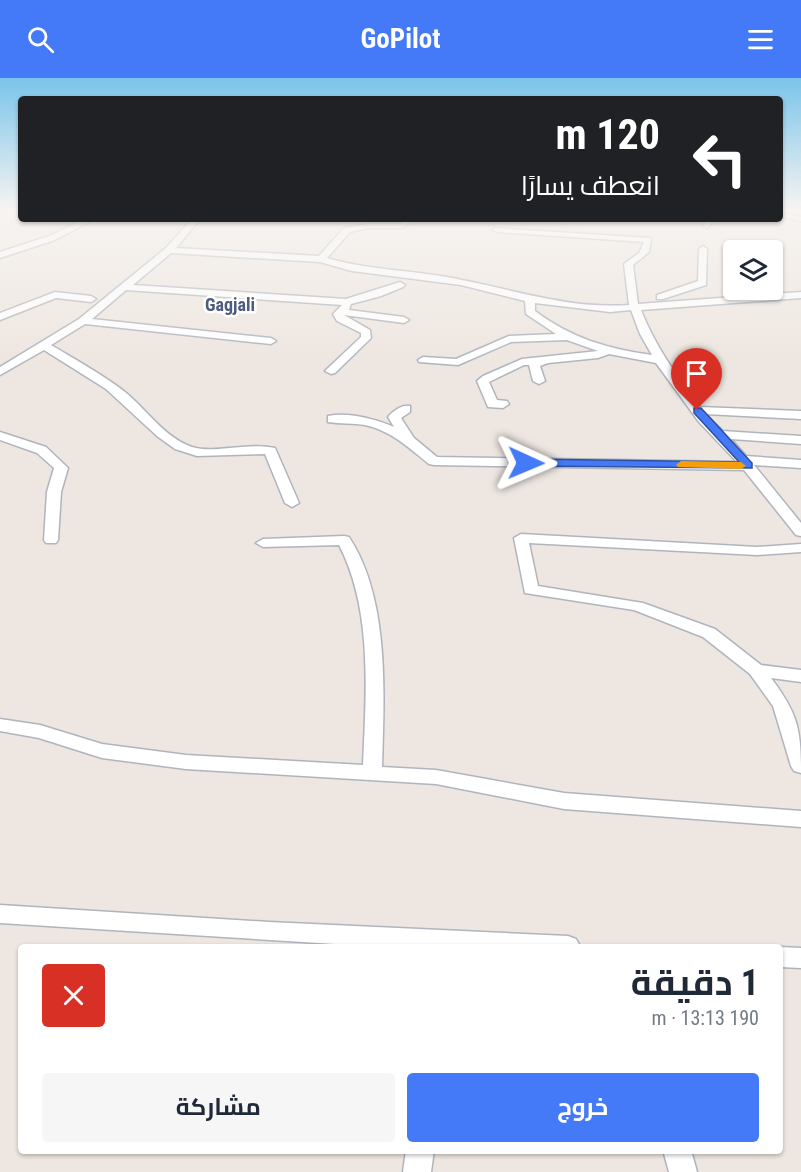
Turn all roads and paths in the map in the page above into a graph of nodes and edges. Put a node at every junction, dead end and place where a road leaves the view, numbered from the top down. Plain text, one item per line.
1 (156, 261) edge
2 (328, 261) edge
3 (633, 261) edge
4 (703, 261) edge
5 (400, 285) dead end
6 (126, 287) junction
7 (801, 295) edge
8 (91, 298) dead end
9 (530, 300) junction
10 (634, 306) junction
11 (343, 307) junction
12 (0, 317) edge
13 (404, 320) dead end
14 (83, 321) junction
15 (566, 337) junction
16 (271, 340) dead end
17 (45, 346) junction
18 (605, 352) junction
19 (423, 360) dead end
20 (660, 360) junction
21 (544, 361) junction
22 (331, 371) dead end
23 (0, 372) edge
24 (539, 381) dead end
25 (503, 405) dead end
26 (406, 409) dead end
27 (697, 410) junction
28 (801, 415) edge
29 (332, 420) dead end
30 (720, 435) junction
31 (0, 436) edge
32 (801, 440) edge
33 (412, 443) junction
34 (746, 463) junction
35 (801, 464) edge
36 (292, 503) dead end
37 (801, 532) edge
38 (51, 540) dead end
39 (263, 543) dead end
40 (801, 548) edge
41 (756, 670) junction
42 (801, 676) edge
43 (0, 725) edge
44 (801, 766) edge
45 (372, 773) junction
46 (801, 819) edge
47 (0, 914) edge
48 (525, 944) edge
49 (783, 957) edge
50 (801, 958) edge
51 (419, 1154) edge
52 (678, 1154) edge
53 (417, 1172) edge
54 (683, 1172) edge

1 - 6 street
2 - 9 street
3 - 10 street
4 - 10 street
5 - 11 street
6 - 11 street
6 - 14 street
7 - 10 street
8 - 12 street
9 - 10 street
9 - 15 street
10 - 20 street
11 - 13 street
11 - 22 street
14 - 16 street
14 - 17 street
15 - 18 street
15 - 19 street
17 - 23 street
17 - 36 street
18 - 20 street
18 - 21 street
20 - 27 street
21 - 24 street
21 - 25 street
26 - 33 street
27 - 28 street
27 - 30 street
29 - 33 street
30 - 32 street
30 - 34 street
31 - 38 street
33 - 34 street
34 - 35 street
34 - 37 street
39 - 45 street
40 - 41 street
41 - 42 street
41 - 44 street
43 - 45 street
45 - 46 street
47 - 48 street
49 - 50 street
51 - 53 street
52 - 54 street

